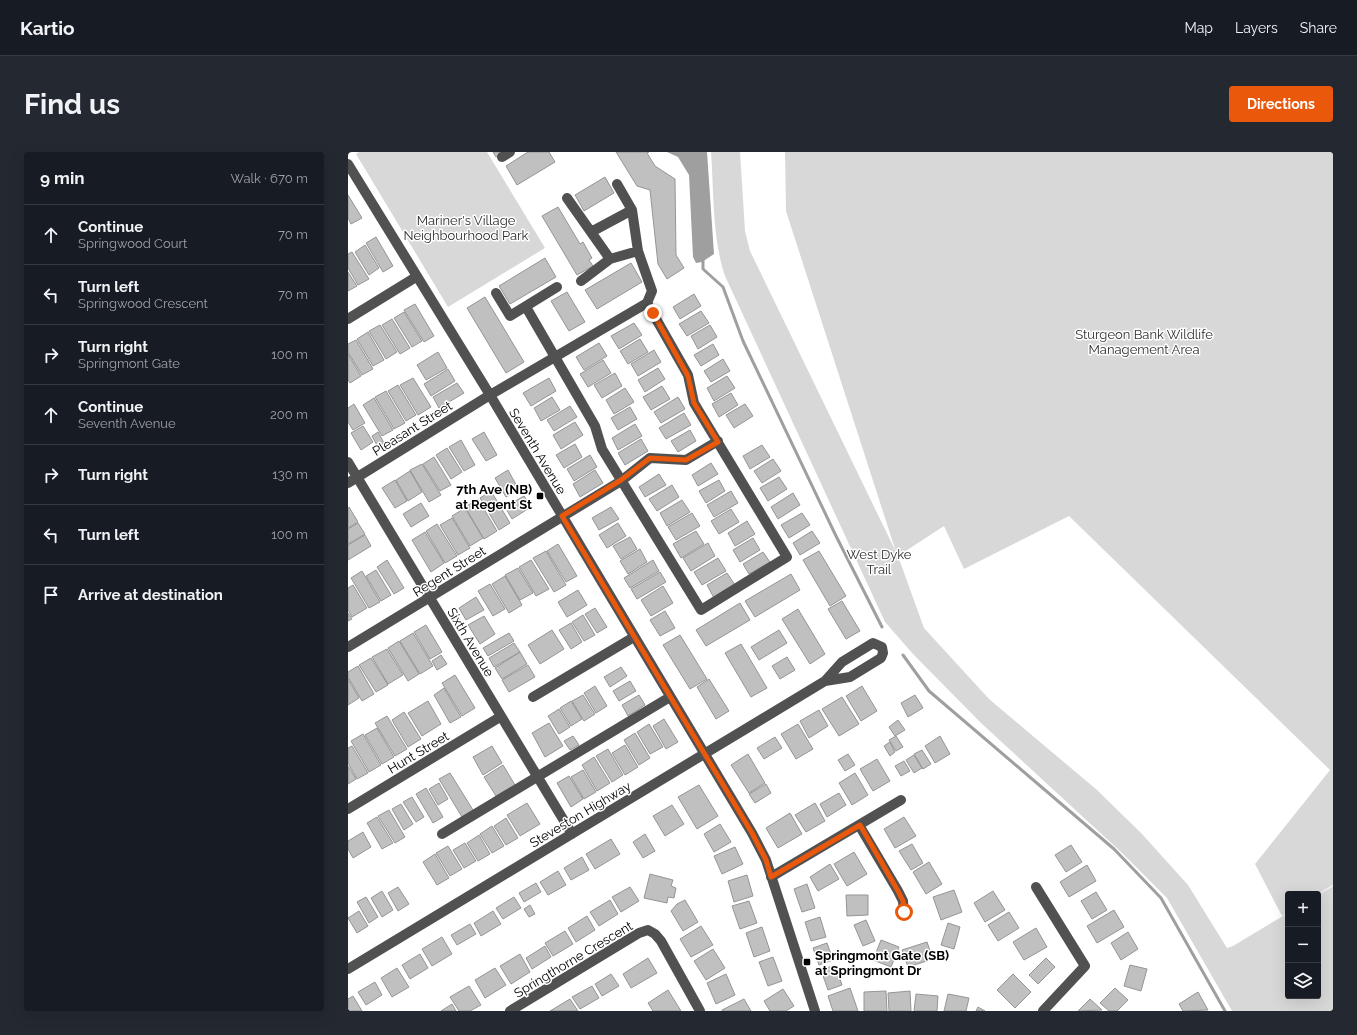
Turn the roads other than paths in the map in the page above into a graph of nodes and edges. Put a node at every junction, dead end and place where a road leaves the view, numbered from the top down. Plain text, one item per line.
1 (348, 164) edge
2 (617, 184) dead end
3 (567, 198) dead end
4 (632, 210) junction
5 (591, 232) junction
6 (638, 251) junction
7 (610, 259) junction
8 (416, 277) junction
9 (581, 281) dead end
10 (557, 287) dead end
11 (496, 293) dead end
12 (647, 303) junction
13 (526, 307) junction
14 (348, 319) edge
15 (555, 357) junction
16 (490, 396) junction
17 (718, 442) junction
18 (348, 462) edge
19 (357, 477) junction
20 (621, 480) junction
21 (348, 483) edge
22 (562, 516) junction
23 (430, 598) junction
24 (634, 637) junction
25 (348, 647) edge
26 (825, 681) junction
27 (670, 697) junction
28 (533, 698) dead end
29 (500, 717) junction
30 (704, 754) junction
31 (538, 778) junction
32 (901, 800) dead end
33 (348, 809) edge
34 (860, 825) junction
35 (442, 834) dead end
36 (572, 834) junction
37 (771, 877) junction
38 (1036, 888) dead end
39 (904, 912) dead end
40 (348, 968) edge
41 (510, 1011) edge
42 (700, 1011) edge
43 (815, 1011) edge
44 (1043, 1011) edge

1 - 8 street, Seventh Avenue
2 - 4 street
3 - 5 street
4 - 5 street
4 - 6 street
5 - 7 street
6 - 7 street
6 - 12 street
7 - 9 street
8 - 14 street
8 - 16 street, Seventh Avenue
10 - 13 street
11 - 13 street
12 - 15 street, Pleasant Street
12 - 17 street
13 - 15 street
15 - 16 street, Pleasant Street
15 - 20 street
16 - 19 street, Pleasant Street
16 - 22 street, Seventh Avenue
17 - 20 street, Regent Street
17 - 20 street
18 - 19 street, Sixth Avenue
19 - 21 street, Pleasant Street
19 - 23 street, Sixth Avenue
20 - 22 street, Regent Street
22 - 23 street, Regent Street
22 - 24 street, Seventh Avenue
23 - 25 street, Regent Street
23 - 29 street, Sixth Avenue
24 - 27 street, Seventh Avenue
24 - 28 street
26 - 26 street, Steveston Highway
26 - 30 street, Steveston Highway
27 - 30 street, Seventh Avenue
27 - 31 street
29 - 31 street, Sixth Avenue
29 - 33 street, Hunt Street
30 - 36 street, Steveston Highway
30 - 37 street, Seventh Avenue
31 - 35 street
31 - 36 street, Sixth Avenue
32 - 34 street
34 - 37 street
34 - 39 street
36 - 40 street, Steveston Highway
37 - 43 street, Seventh Avenue
38 - 44 street
41 - 42 street, Springthorne Crescent

